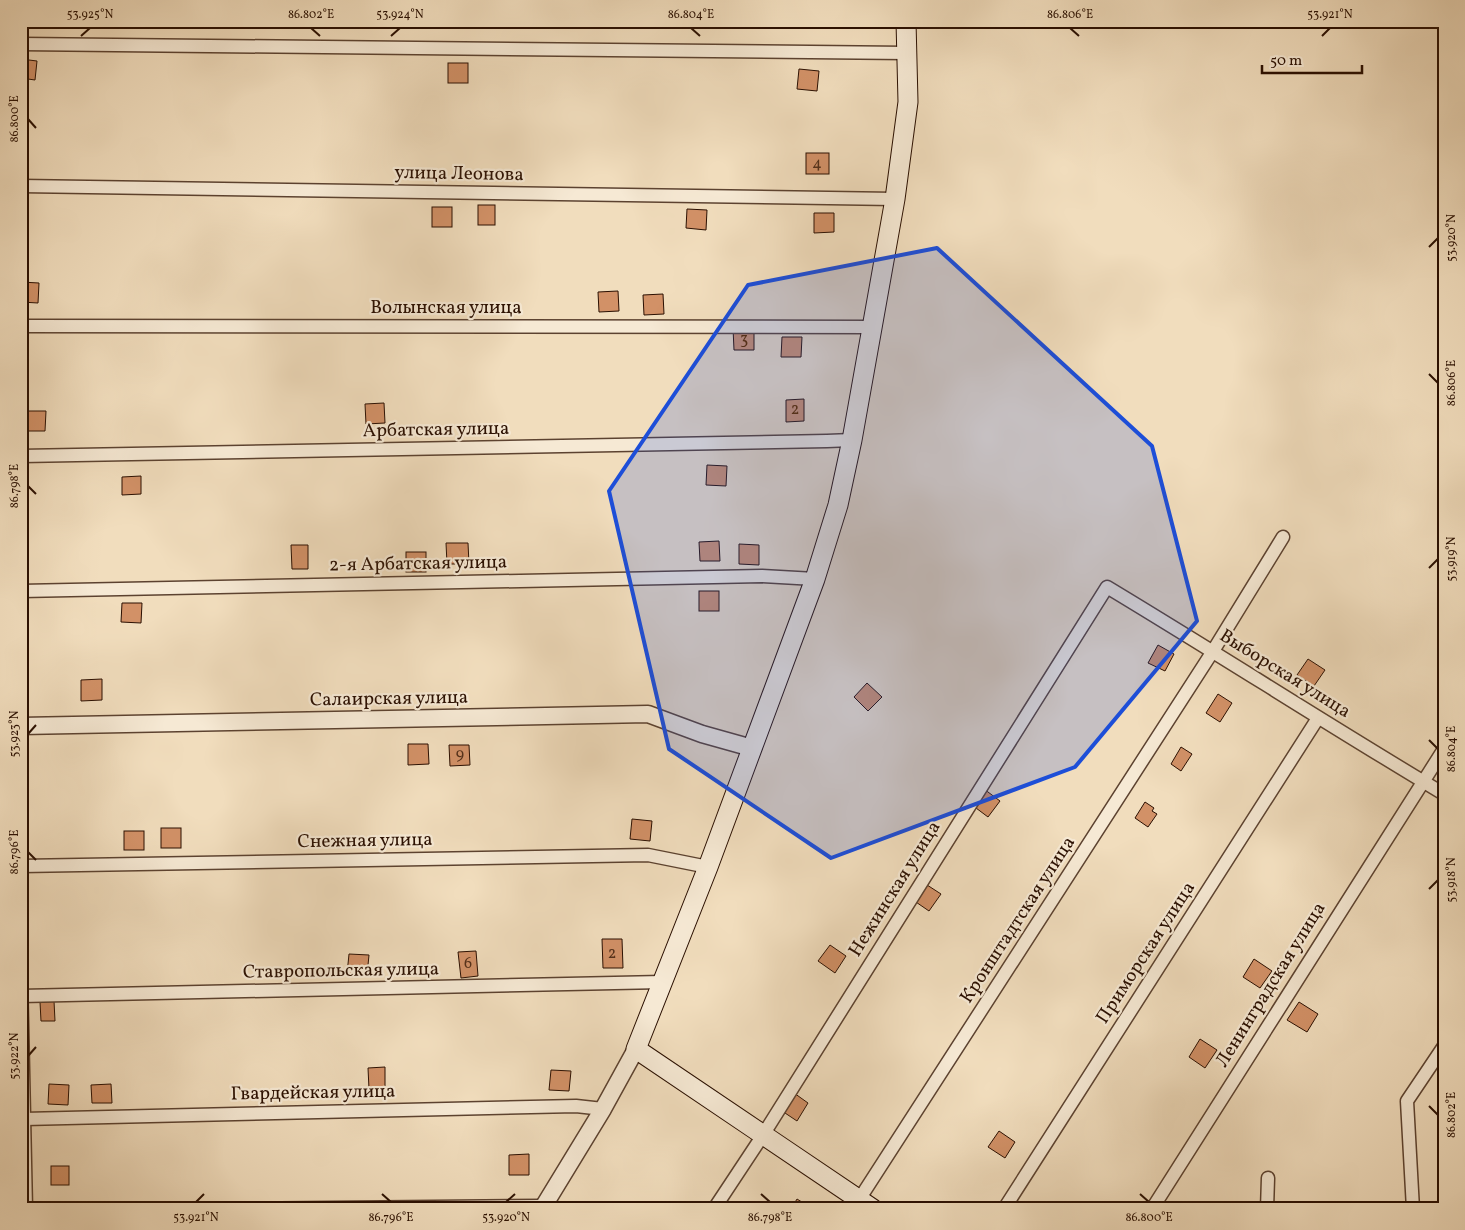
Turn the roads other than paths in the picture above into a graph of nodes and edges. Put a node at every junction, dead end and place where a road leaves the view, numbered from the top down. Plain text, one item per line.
1 (906, 21) edge
2 (21, 44) edge
3 (907, 53) junction
4 (21, 186) edge
5 (896, 199) junction
6 (21, 326) edge
7 (871, 327) junction
8 (852, 440) junction
9 (21, 456) edge
10 (1283, 537) dead end
11 (815, 579) junction
12 (1106, 587) joint
13 (21, 591) edge
14 (1214, 651) junction
15 (1318, 718) junction
16 (21, 726) edge
17 (752, 748) junction
18 (1444, 749) edge
19 (1423, 782) junction
20 (1444, 794) edge
21 (21, 866) edge
22 (708, 866) junction
23 (21, 978) edge
24 (662, 982) junction
25 (21, 996) edge
26 (1444, 1046) edge
27 (636, 1049) junction
28 (603, 1109) junction
29 (24, 1119) junction
30 (763, 1135) junction
31 (1268, 1178) dead end
32 (862, 1206) edge
33 (543, 1207) edge
34 (26, 1209) edge
35 (238, 1209) edge
36 (714, 1209) edge
37 (1004, 1209) edge
38 (1152, 1209) edge
39 (1267, 1209) edge
40 (1413, 1209) edge

1 - 3 main road
2 - 3 street
3 - 5 main road
4 - 5 street, улица Леонова
5 - 7 main road
6 - 7 street, Волынская улица
7 - 8 main road
8 - 9 street, Арбатская улица
8 - 11 main road
10 - 14 street, Кронштадтская улица
11 - 13 street, 2-я Арбатская улица
11 - 17 main road
12 - 14 street, Выборская улица
12 - 30 street, Нежинская улица
14 - 15 street, Выборская улица
14 - 32 street, Кронштадтская улица
15 - 19 street, Выборская улица
15 - 37 street, Приморская улица
16 - 17 street, Салаирская улица
17 - 22 main road
18 - 19 street, Ленинградская улица
19 - 20 street, Выборская улица
19 - 38 street, Ленинградская улица
21 - 22 street, Снежная улица
22 - 24 main road
23 - 25 street
24 - 25 street, Ставропольская улица
24 - 27 main road
25 - 29 street
26 - 40 street
27 - 28 street
27 - 30 main road
28 - 29 street, Гвардейская улица
28 - 33 street
29 - 34 street
30 - 32 main road
30 - 36 street, Нежинская улица
31 - 39 street
33 - 35 street

